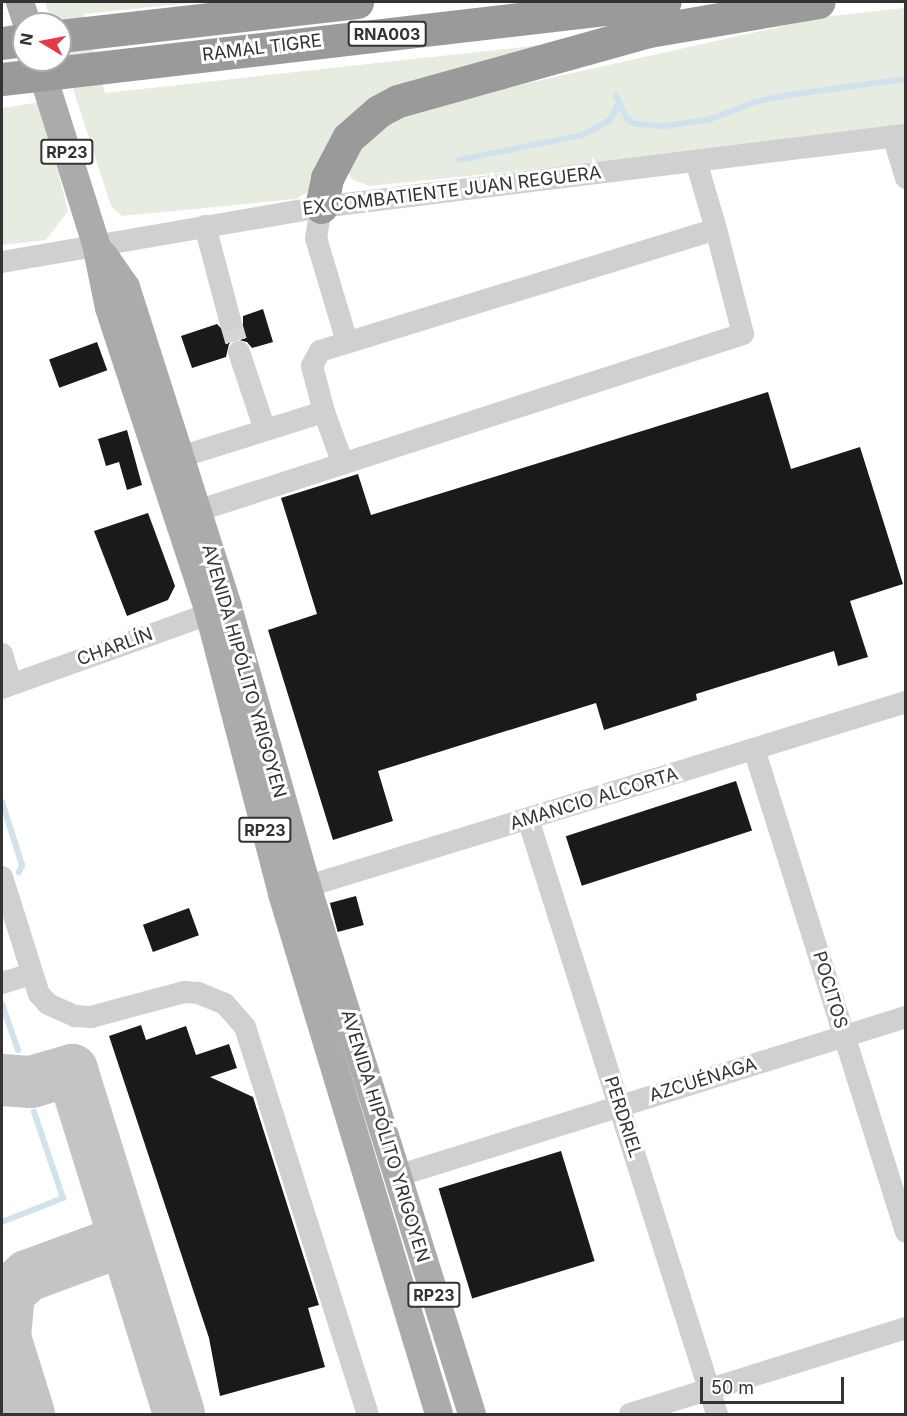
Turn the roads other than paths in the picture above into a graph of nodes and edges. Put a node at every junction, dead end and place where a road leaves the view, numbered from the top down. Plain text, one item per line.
1 (357, 2) edge
2 (665, 2) edge
3 (819, 2) edge
4 (72, 34) edge
5 (42, 72) edge
6 (2, 79) edge
7 (899, 136) edge
8 (696, 161) junction
9 (906, 178) edge
10 (321, 207) junction
11 (205, 226) junction
12 (716, 229) junction
13 (96, 244) junction
14 (2, 262) edge
15 (230, 320) tunnel mouth
16 (347, 342) junction
17 (239, 352) tunnel mouth
18 (324, 412) junction
19 (265, 430) junction
20 (180, 457) junction
21 (343, 464) junction
22 (197, 511) junction
23 (218, 610) junction
24 (2, 654) edge
25 (6, 686) edge
26 (906, 702) edge
27 (754, 749) junction
28 (528, 819) junction
29 (2, 877) edge
30 (294, 890) junction
31 (32, 974) junction
32 (2, 983) edge
33 (906, 1017) edge
34 (844, 1036) junction
35 (619, 1106) junction
36 (397, 1176) junction
37 (906, 1232) edge
38 (906, 1328) edge
39 (458, 1370) junction
40 (429, 1380) junction
41 (709, 1390) junction
42 (368, 1414) edge
43 (439, 1414) edge
44 (472, 1414) edge
45 (630, 1414) edge
46 (717, 1414) edge

1 - 4 highway, RAMAL TIGRE / RNA003
2 - 6 highway, RAMAL TIGRE / RNA003
3 - 10 highway
5 - 13 main road, AVENIDA HIPÓLITO YRIGOYEN / RP23
7 - 8 street, EX COMBATIENTE JUAN REGUERA
7 - 9 street
8 - 10 street, EX COMBATIENTE JUAN REGUERA
8 - 12 street
10 - 11 street, EX COMBATIENTE JUAN REGUERA
10 - 16 street
11 - 13 street, EX COMBATIENTE JUAN REGUERA
11 - 15 street
12 - 16 street
12 - 21 street
13 - 14 street, EX COMBATIENTE JUAN REGUERA
13 - 20 main road, AVENIDA HIPÓLITO YRIGOYEN / RP23
13 - 23 main road, AVENIDA HIPÓLITO YRIGOYEN / RP23
16 - 18 street
17 - 19 street
18 - 19 street
18 - 21 street
19 - 20 street
20 - 22 main road, AVENIDA HIPÓLITO YRIGOYEN / RP23
21 - 22 street
22 - 23 main road, AVENIDA HIPÓLITO YRIGOYEN / RP23
23 - 25 street, CHARLÍN
23 - 30 main road, AVENIDA HIPÓLITO YRIGOYEN / RP23
24 - 25 street
26 - 27 street, AMANCIO ALCORTA
27 - 28 street, AMANCIO ALCORTA
27 - 34 street, POCITOS
28 - 30 street, AMANCIO ALCORTA
28 - 35 street, PERDRIEL
29 - 31 street
30 - 36 main road, AVENIDA HIPÓLITO YRIGOYEN / RP23
30 - 40 main road, AVENIDA HIPÓLITO YRIGOYEN / RP23
31 - 32 street
31 - 42 street
33 - 34 street, AZCUÉNAGA
34 - 35 street, AZCUÉNAGA
34 - 37 street, POCITOS
35 - 36 street, AZCUÉNAGA
35 - 41 street, PERDRIEL
36 - 39 main road, AVENIDA HIPÓLITO YRIGOYEN / RP23
38 - 41 street
39 - 40 main road
39 - 44 main road, AVENIDA HIPÓLITO YRIGOYEN / RP23
40 - 43 main road, AVENIDA HIPÓLITO YRIGOYEN / RP23
41 - 45 street
41 - 46 street, PERDRIEL

